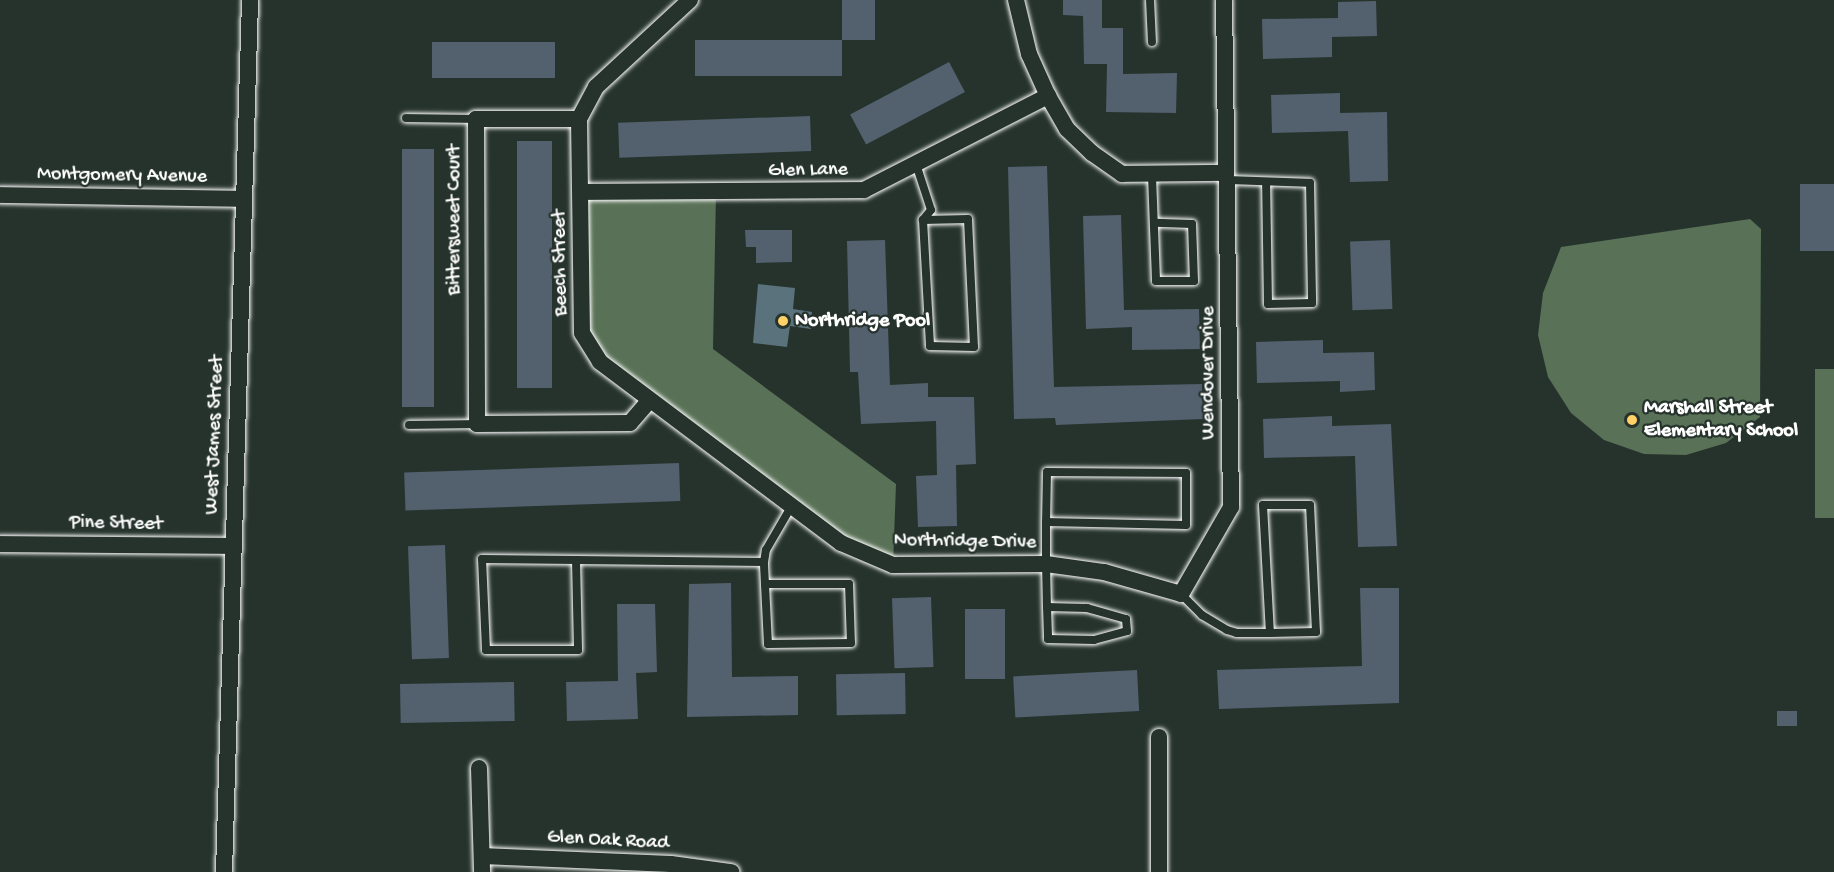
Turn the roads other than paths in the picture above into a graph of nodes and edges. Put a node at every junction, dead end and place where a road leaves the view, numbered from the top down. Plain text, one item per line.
1 (250, 0) edge
2 (690, 0) edge
3 (1016, 0) edge
4 (1150, 0) edge
5 (1224, 0) edge
6 (1152, 42) dead end
7 (1048, 96) junction
8 (406, 118) dead end
9 (579, 119) junction
10 (476, 120) junction
11 (916, 164) junction
12 (1152, 176) junction
13 (1225, 177) junction
14 (1266, 183) junction
15 (581, 192) junction
16 (0, 195) edge
17 (244, 199) junction
18 (923, 220) junction
19 (1155, 223) junction
20 (649, 401) junction
21 (477, 424) junction
22 (409, 425) dead end
23 (791, 507) junction
24 (1046, 522) junction
25 (0, 544) edge
26 (232, 546) junction
27 (576, 560) junction
28 (764, 562) junction
29 (1046, 564) junction
30 (765, 584) junction
31 (1180, 594) junction
32 (1047, 607) junction
33 (1270, 633) junction
34 (1159, 738) dead end
35 (479, 768) dead end
36 (482, 864) edge
37 (224, 872) edge
38 (731, 872) edge
39 (1160, 872) edge

1 - 17 street, West James Street
2 - 9 street, Beech Street
3 - 7 street
4 - 6 lane
5 - 13 street, Wendover Drive
7 - 11 street, Glen Lane
7 - 12 street
8 - 10 lane
9 - 10 street, Bittersweet Court
9 - 15 street, Beech Street
10 - 21 street, Bittersweet Court
11 - 15 street, Glen Lane
11 - 18 lane
12 - 13 street
12 - 19 lane
13 - 14 lane
13 - 31 street, Wendover Drive
14 - 14 lane
15 - 20 street, Beech Street
16 - 17 street, Montgomery Avenue
17 - 26 street, West James Street
18 - 18 lane
19 - 19 lane
20 - 21 street
20 - 23 street, Beech Street
21 - 22 lane
23 - 28 lane
23 - 29 street, Northridge Drive
24 - 24 lane
24 - 29 lane
25 - 26 street, Pine Street
26 - 37 street, West James Street
27 - 27 lane
27 - 28 lane
28 - 30 lane
29 - 31 street
29 - 32 lane
30 - 30 lane
31 - 33 lane
32 - 32 lane
33 - 33 lane
34 - 39 street
35 - 36 street
36 - 38 street, Glen Oak Road

